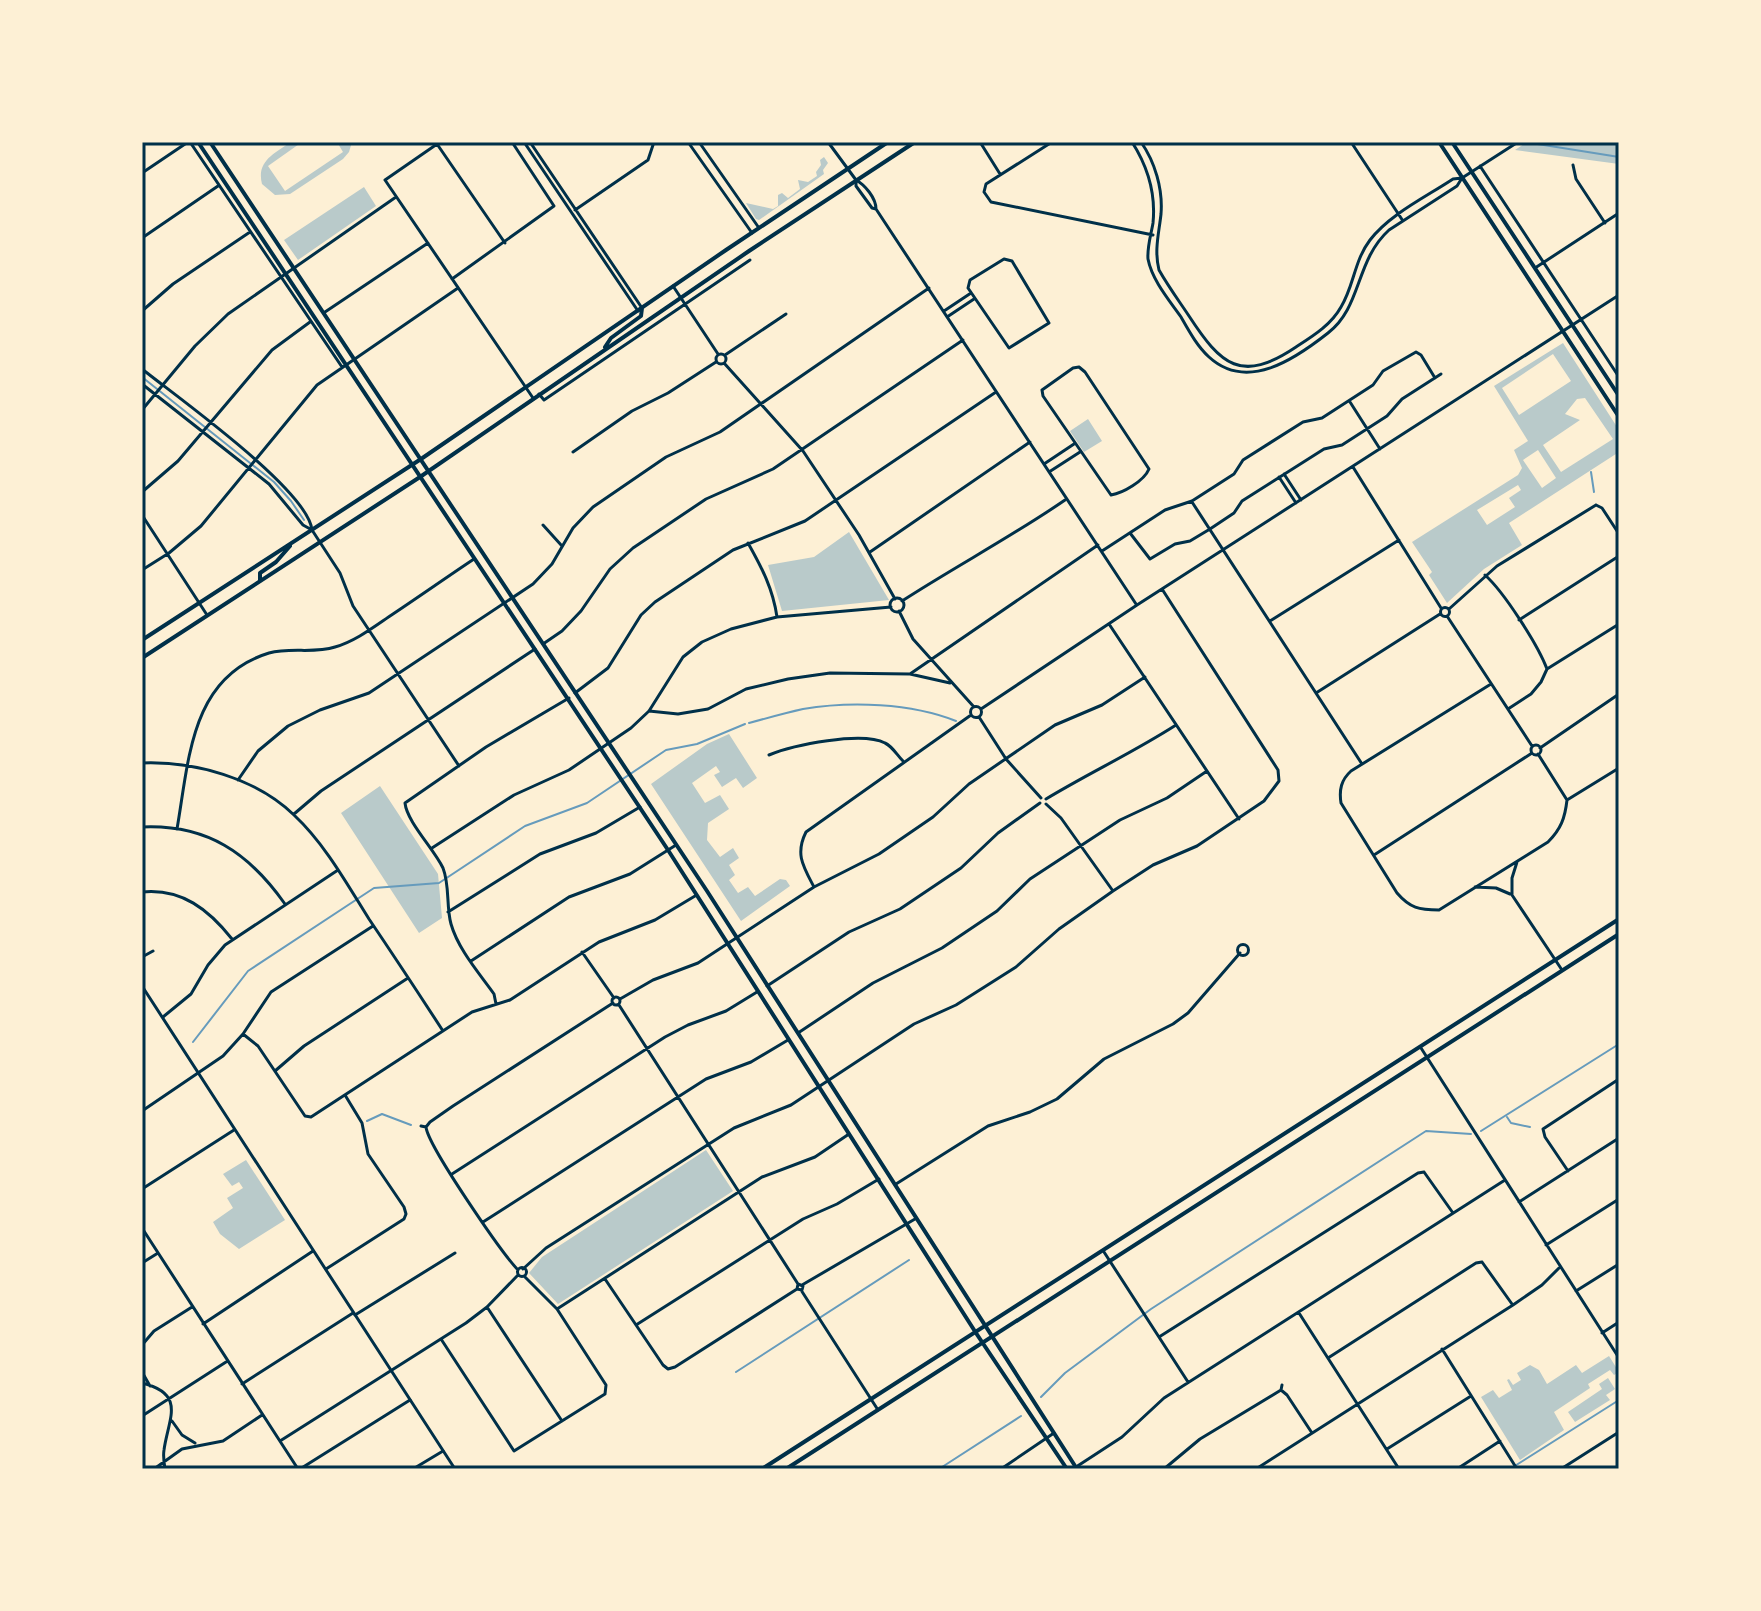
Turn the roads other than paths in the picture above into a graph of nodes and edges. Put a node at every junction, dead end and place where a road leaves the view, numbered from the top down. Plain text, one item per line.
1 (189, 142) edge
2 (198, 142) edge
3 (210, 142) edge
4 (512, 142) edge
5 (654, 142) edge
6 (688, 142) edge
7 (699, 142) edge
8 (828, 142) edge
9 (888, 142) edge
10 (915, 142) edge
11 (980, 142) edge
12 (1052, 142) edge
13 (1132, 142) edge
14 (1141, 142) edge
15 (1351, 142) edge
16 (1439, 142) edge
17 (1452, 142) edge
18 (1518, 142) edge
19 (439, 143) edge
20 (531, 143) edge
21 (525, 144) edge
22 (1573, 165) dead end
23 (1480, 166) junction
24 (846, 169) junction
25 (548, 172) junction
26 (1472, 172) junction
27 (142, 173) edge
28 (1000, 174) junction
29 (1462, 178) junction
30 (856, 180) junction
31 (219, 186) junction
32 (396, 197) junction
33 (574, 211) junction
34 (1619, 213) edge
35 (1399, 215) junction
36 (1403, 221) junction
37 (1605, 223) junction
38 (759, 228) junction
39 (250, 232) junction
40 (752, 233) junction
41 (1151, 235) junction
42 (1158, 236) junction
43 (142, 238) edge
44 (428, 243) junction
45 (505, 243) junction
46 (750, 260) dead end
47 (1544, 262) junction
48 (295, 267) junction
49 (1535, 268) junction
50 (283, 275) junction
51 (452, 279) junction
52 (673, 286) junction
53 (458, 288) junction
54 (929, 288) junction
55 (971, 293) junction
56 (1619, 295) edge
57 (681, 297) junction
58 (974, 298) junction
59 (685, 303) junction
60 (640, 309) junction
61 (142, 311) edge
62 (944, 311) junction
63 (325, 312) junction
64 (786, 314) dead end
65 (947, 317) junction
66 (1581, 319) junction
67 (312, 321) junction
68 (1573, 325) junction
69 (1563, 331) junction
70 (963, 340) junction
71 (601, 352) junction
72 (718, 354) junction
73 (725, 355) junction
74 (355, 358) junction
75 (716, 362) junction
76 (724, 363) junction
77 (344, 365) junction
78 (142, 369) edge
79 (1441, 374) dead end
80 (1619, 377) edge
81 (1435, 378) junction
82 (142, 384) edge
83 (163, 386) junction
84 (526, 387) junction
85 (997, 392) junction
86 (539, 394) junction
87 (155, 395) junction
88 (1619, 396) edge
89 (533, 398) junction
90 (1349, 401) junction
91 (761, 403) junction
92 (142, 410) edge
93 (1619, 417) edge
94 (209, 424) junction
95 (1367, 429) junction
96 (202, 432) junction
97 (1030, 442) junction
98 (1074, 444) junction
99 (1380, 449) junction
100 (802, 450) junction
101 (573, 452) dead end
102 (1080, 452) junction
103 (421, 459) junction
104 (256, 460) junction
105 (1044, 464) junction
106 (413, 465) junction
107 (1353, 467) junction
108 (249, 469) junction
109 (428, 471) junction
110 (1049, 472) junction
111 (1282, 476) junction
112 (420, 477) junction
113 (142, 492) edge
114 (1067, 499) junction
115 (1597, 499) dead end
116 (1301, 500) junction
117 (836, 501) junction
118 (1192, 501) junction
119 (1296, 503) junction
120 (1596, 505) junction
121 (142, 515) edge
122 (543, 525) dead end
123 (1210, 529) junction
124 (312, 530) junction
125 (1130, 533) junction
126 (1619, 534) edge
127 (1399, 540) junction
128 (294, 541) junction
129 (320, 542) junction
130 (748, 543) junction
131 (1098, 545) junction
132 (562, 546) junction
133 (1223, 549) junction
134 (1102, 551) junction
135 (870, 552) junction
136 (169, 553) junction
137 (1619, 556) edge
138 (474, 559) junction
139 (142, 570) edge
140 (1485, 575) junction
141 (260, 581) junction
142 (1162, 589) junction
143 (512, 599) junction
144 (895, 599) junction
145 (902, 601) junction
146 (201, 602) junction
147 (504, 603) junction
148 (1137, 605) junction
149 (891, 607) junction
150 (1449, 609) junction
151 (899, 611) junction
152 (1441, 611) junction
153 (207, 615) junction
154 (1447, 616) junction
155 (777, 617) junction
156 (1519, 620) junction
157 (1270, 621) junction
158 (1109, 624) junction
159 (1619, 624) edge
160 (369, 630) junction
161 (142, 640) edge
162 (543, 644) junction
163 (536, 649) junction
164 (142, 658) edge
165 (932, 659) junction
166 (1547, 669) junction
167 (910, 674) junction
168 (398, 676) junction
169 (1145, 677) junction
170 (950, 683) junction
171 (1491, 684) junction
172 (575, 693) junction
173 (1316, 693) junction
174 (1619, 694) edge
175 (569, 698) junction
176 (974, 707) junction
177 (981, 709) junction
178 (1508, 709) junction
179 (649, 711) junction
180 (971, 715) junction
181 (979, 717) junction
182 (428, 720) junction
183 (1176, 725) junction
184 (610, 744) junction
185 (1532, 746) junction
186 (1540, 748) junction
187 (602, 749) junction
188 (1535, 754) junction
189 (769, 755) dead end
190 (1006, 759) junction
191 (904, 762) junction
192 (142, 763) edge
193 (1362, 764) junction
194 (188, 765) junction
195 (459, 766) junction
196 (1619, 768) edge
197 (1207, 771) junction
198 (238, 780) junction
199 (1567, 800) junction
200 (1043, 801) junction
201 (640, 807) junction
202 (294, 814) junction
203 (1239, 819) junction
204 (142, 827) edge
205 (177, 829) junction
206 (676, 845) junction
207 (1081, 846) junction
208 (432, 848) junction
209 (668, 850) junction
210 (1374, 855) junction
211 (1517, 862) junction
212 (338, 870) junction
213 (814, 887) junction
214 (1475, 887) junction
215 (1113, 891) junction
216 (142, 892) edge
217 (697, 894) junction
218 (1512, 895) junction
219 (285, 904) junction
220 (448, 912) junction
221 (1619, 919) edge
222 (374, 925) junction
223 (1619, 934) edge
224 (736, 938) junction
225 (232, 939) junction
226 (729, 943) junction
227 (153, 951) dead end
228 (582, 952) junction
229 (1240, 953) dead end
230 (142, 957) edge
231 (471, 961) junction
232 (1556, 961) junction
233 (1562, 971) junction
234 (408, 978) junction
235 (142, 986) edge
236 (767, 986) junction
237 (759, 991) junction
238 (614, 998) junction
239 (620, 1002) junction
240 (613, 1003) junction
241 (496, 1005) junction
242 (162, 1018) junction
243 (443, 1031) junction
244 (798, 1033) junction
245 (243, 1034) junction
246 (790, 1039) junction
247 (1421, 1048) junction
248 (648, 1049) junction
249 (1427, 1058) junction
250 (275, 1071) junction
251 (199, 1074) junction
252 (1619, 1079) edge
253 (828, 1082) junction
254 (820, 1087) junction
255 (345, 1095) junction
256 (678, 1097) junction
257 (142, 1111) edge
258 (1304, 1123) junction
259 (1538, 1128) dead end
260 (1544, 1129) junction
261 (234, 1130) junction
262 (1310, 1133) junction
263 (849, 1134) junction
264 (1619, 1138) edge
265 (708, 1145) junction
266 (1426, 1165) dead end
267 (1568, 1171) junction
268 (1424, 1172) junction
269 (452, 1174) junction
270 (879, 1179) junction
271 (1505, 1180) junction
272 (894, 1186) junction
273 (142, 1189) edge
274 (739, 1192) junction
275 (1186, 1199) junction
276 (1619, 1199) edge
277 (1519, 1202) junction
278 (1193, 1209) junction
279 (1453, 1213) junction
280 (915, 1219) junction
281 (483, 1222) junction
282 (907, 1224) junction
283 (142, 1228) edge
284 (770, 1240) junction
285 (1546, 1245) junction
286 (313, 1251) junction
287 (1104, 1252) junction
288 (158, 1253) junction
289 (455, 1253) dead end
290 (1483, 1255) dead end
291 (1111, 1261) junction
292 (1482, 1262) junction
293 (142, 1263) edge
294 (1619, 1264) edge
295 (1560, 1267) junction
296 (326, 1269) junction
297 (520, 1271) junction
298 (605, 1279) junction
299 (799, 1287) junction
300 (1576, 1291) junction
301 (1513, 1305) junction
302 (193, 1307) junction
303 (487, 1307) junction
304 (557, 1309) junction
305 (1299, 1313) junction
306 (354, 1314) junction
307 (1619, 1322) edge
308 (203, 1324) junction
309 (636, 1325) junction
310 (985, 1328) junction
311 (976, 1333) junction
312 (1602, 1333) junction
313 (991, 1337) junction
314 (1159, 1337) junction
315 (441, 1339) junction
316 (983, 1343) junction
317 (142, 1345) edge
318 (1442, 1349) junction
319 (1328, 1358) junction
320 (1619, 1358) edge
321 (227, 1362) junction
322 (391, 1371) junction
323 (142, 1372) edge
324 (1188, 1382) junction
325 (142, 1383) edge
326 (242, 1384) junction
327 (150, 1386) junction
328 (1471, 1396) junction
329 (168, 1399) junction
330 (410, 1400) junction
331 (871, 1400) junction
332 (1357, 1403) junction
333 (878, 1410) junction
334 (262, 1415) junction
335 (142, 1416) edge
336 (172, 1421) junction
337 (562, 1421) junction
338 (1619, 1432) edge
339 (1054, 1433) junction
340 (1312, 1433) junction
341 (1047, 1439) junction
342 (280, 1441) junction
343 (1500, 1441) junction
344 (197, 1445) junction
345 (1387, 1449) junction
346 (443, 1451) junction
347 (164, 1461) junction
348 (1076, 1468) edge
349 (154, 1469) edge
350 (165, 1469) edge
351 (299, 1469) edge
352 (413, 1469) edge
353 (455, 1469) edge
354 (763, 1469) edge
355 (786, 1469) edge
356 (1001, 1469) edge
357 (1067, 1469) edge
358 (1164, 1469) edge
359 (1256, 1469) edge
360 (1399, 1469) edge
361 (1457, 1469) edge
362 (1517, 1469) edge
363 (1561, 1469) edge

1 - 27 street
1 - 31 street
2 - 50 main road
3 - 48 main road
4 - 45 street
5 - 33 street
6 - 40 street
7 - 38 street
8 - 24 street
9 - 24 main road
10 - 30 main road
11 - 28 street
12 - 28 street
13 - 41 street
14 - 42 street
15 - 35 street
16 - 29 main road
17 - 26 main road
18 - 23 street
19 - 32 street
19 - 45 street
20 - 21 street
20 - 25 street
21 - 25 street
22 - 37 street
23 - 26 street
23 - 47 street
24 - 30 street
24 - 38 main road
25 - 33 street
26 - 29 street
26 - 49 main road
28 - 41 street
29 - 35 street
29 - 36 street
29 - 69 main road
30 - 54 street
30 - 57 main road
31 - 39 street
31 - 43 street
32 - 44 street
32 - 48 street
33 - 60 street
34 - 37 street
35 - 36 street
35 - 42 street
36 - 41 street
37 - 47 street
38 - 40 main road
39 - 50 street
39 - 61 street
40 - 52 main road
41 - 42 street
44 - 51 street
44 - 63 street
45 - 51 street
46 - 59 street
47 - 49 street
47 - 66 street
48 - 50 street
48 - 63 main road
49 - 68 main road
50 - 67 street
50 - 77 main road
50 - 83 street
51 - 53 street
52 - 57 street
52 - 60 main road
53 - 74 street
53 - 84 street
54 - 62 street
54 - 91 street
55 - 58 street
55 - 58 street
55 - 62 street
56 - 66 street
57 - 59 street
57 - 71 main road
58 - 65 street
59 - 72 street
59 - 86 street
60 - 71 main road
60 - 84 main road
62 - 65 street
63 - 74 main road
64 - 73 street
65 - 70 street
66 - 68 street
66 - 80 street
67 - 77 street
67 - 94 street
68 - 69 street
68 - 88 main road
69 - 93 main road
69 - 99 street
70 - 85 street
70 - 100 street
71 - 86 main road
72 - 73 street
72 - 75 street
73 - 76 street
74 - 77 street
74 - 103 main road
75 - 76 street
75 - 101 street
76 - 91 street
77 - 104 street
77 - 106 main road
78 - 83 street
79 - 81 street
81 - 90 street
81 - 95 street
82 - 87 street
83 - 87 street
83 - 94 street
84 - 89 street
84 - 103 main road
85 - 97 street
85 - 117 street
86 - 89 main road
87 - 92 street
87 - 96 street
89 - 109 main road
90 - 95 street
90 - 118 street
91 - 100 street
91 - 132 street
94 - 96 street
94 - 104 street
95 - 99 street
95 - 111 street
96 - 108 street
96 - 113 street
97 - 105 street
97 - 135 street
98 - 102 street
98 - 102 street
98 - 105 street
99 - 107 street
100 - 117 street
100 - 162 street
102 - 110 street
103 - 106 main road
103 - 109 main road
104 - 108 street
104 - 124 street
105 - 110 street
106 - 112 main road
106 - 124 main road
107 - 116 street
107 - 127 street
108 - 124 street
108 - 136 street
109 - 112 main road
109 - 143 main road
110 - 114 street
111 - 116 street
111 - 119 street
111 - 123 street
112 - 129 main road
112 - 138 main road
114 - 131 street
114 - 145 street
115 - 120 street
116 - 119 street
117 - 130 street
117 - 135 street
118 - 123 street
118 - 125 street
119 - 133 street
120 - 126 street
120 - 140 street
121 - 136 street
122 - 132 street
123 - 125 street
123 - 133 street
124 - 128 main road
124 - 129 street
125 - 134 street
127 - 152 street
127 - 157 street
128 - 141 main road
128 - 146 main road
129 - 141 main road
129 - 160 street
130 - 155 street
130 - 172 street
131 - 134 street
131 - 165 street
132 - 143 street
133 - 142 street
133 - 157 street
134 - 148 street
135 - 144 street
136 - 139 street
136 - 146 street
137 - 156 street
138 - 147 main road
138 - 160 street
140 - 150 street
140 - 156 street
141 - 153 main road
142 - 148 street
142 - 203 street
143 - 147 street
143 - 162 main road
144 - 145 street
144 - 149 street
145 - 151 street
146 - 153 street
146 - 161 main road
147 - 163 main road
147 - 168 street
148 - 158 street
149 - 151 street
149 - 155 street
150 - 152 street
150 - 154 street
151 - 165 street
152 - 154 street
152 - 173 street
153 - 164 main road
154 - 171 street
155 - 179 street
156 - 166 street
157 - 173 street
158 - 169 street
158 - 177 street
159 - 166 street
160 - 168 street
160 - 194 street
162 - 172 main road
163 - 175 main road
163 - 182 street
165 - 167 street
165 - 170 street
166 - 178 street
167 - 170 street
167 - 179 street
168 - 182 street
168 - 198 street
169 - 183 street
169 - 190 street
170 - 176 street
171 - 178 street
171 - 193 street
172 - 184 main road
173 - 193 street
174 - 186 street
175 - 187 main road
175 - 195 street
176 - 177 street
176 - 180 street
177 - 181 street
178 - 185 street
179 - 184 street
180 - 181 street
180 - 191 street
181 - 190 street
182 - 195 street
182 - 202 street
183 - 197 street
183 - 200 street
184 - 187 street
184 - 206 main road
185 - 186 street
185 - 188 street
186 - 188 street
187 - 201 main road
187 - 208 street
188 - 199 street
188 - 210 street
189 - 191 street
190 - 200 street
190 - 213 street
191 - 213 street
192 - 194 street
193 - 210 street
194 - 198 street
194 - 205 street
195 - 208 street
196 - 199 street
197 - 203 street
197 - 207 street
198 - 202 street
199 - 211 street
200 - 207 street
200 - 236 street
201 - 209 main road
201 - 220 street
202 - 212 street
203 - 215 street
204 - 205 street
205 - 219 street
206 - 209 street
206 - 224 main road
207 - 215 street
207 - 244 street
208 - 220 street
209 - 217 main road
209 - 231 street
210 - 214 street
211 - 214 street
211 - 218 street
212 - 219 street
212 - 222 street
213 - 224 street
214 - 218 street
215 - 253 street
216 - 225 street
217 - 226 main road
217 - 228 street
218 - 232 street
219 - 225 street
220 - 231 street
221 - 232 main road
222 - 234 street
222 - 245 street
223 - 233 main road
224 - 226 street
224 - 236 main road
225 - 242 street
226 - 237 main road
226 - 239 street
227 - 230 street
228 - 238 street
228 - 241 street
229 - 272 street
231 - 241 street
232 - 233 street
232 - 247 main road
233 - 249 main road
234 - 243 street
234 - 250 street
235 - 242 street
236 - 244 main road
237 - 246 main road
237 - 248 street
238 - 239 street
238 - 240 street
239 - 240 street
239 - 248 street
240 - 269 street
241 - 243 street
242 - 251 street
243 - 255 street
244 - 253 main road
245 - 250 street
245 - 251 street
246 - 254 main road
246 - 256 street
247 - 249 street
247 - 258 main road
248 - 256 street
248 - 269 street
249 - 262 main road
249 - 271 street
250 - 255 street
251 - 257 street
251 - 261 street
252 - 260 street
253 - 254 street
253 - 272 main road
254 - 263 main road
254 - 265 street
255 - 296 street
256 - 265 street
256 - 281 street
258 - 262 main road
258 - 275 main road
259 - 260 street
260 - 267 street
261 - 273 street
261 - 286 street
262 - 278 main road
263 - 270 main road
263 - 274 street
264 - 267 street
265 - 274 street
265 - 297 street
266 - 268 street
267 - 277 street
268 - 279 street
268 - 314 street
269 - 281 street
270 - 282 main road
270 - 284 street
271 - 277 street
271 - 279 street
272 - 280 main road
274 - 284 street
274 - 298 street
275 - 278 main road
275 - 287 main road
276 - 285 street
277 - 285 street
278 - 291 main road
279 - 305 street
280 - 282 street
280 - 310 main road
281 - 297 street
282 - 299 street
282 - 311 main road
283 - 288 street
284 - 299 street
284 - 309 street
285 - 295 street
286 - 296 street
286 - 308 street
287 - 291 street
287 - 310 main road
288 - 293 street
288 - 302 street
289 - 306 street
290 - 292 street
291 - 313 main road
291 - 314 street
292 - 301 street
292 - 319 street
294 - 300 street
295 - 300 street
295 - 301 street
296 - 306 street
297 - 303 street
297 - 304 street
298 - 304 street
298 - 309 street
299 - 309 street
299 - 331 street
300 - 312 street
301 - 318 street
302 - 308 street
302 - 317 street
303 - 315 street
303 - 337 street
304 - 337 street
305 - 319 street
305 - 324 street
306 - 322 street
306 - 326 street
307 - 312 street
308 - 321 street
310 - 311 main road
310 - 313 main road
311 - 316 main road
311 - 331 main road
312 - 320 street
313 - 316 main road
313 - 339 main road
314 - 324 street
315 - 322 street
315 - 337 street
316 - 333 main road
316 - 341 main road
318 - 328 street
318 - 332 street
319 - 332 street
321 - 326 street
321 - 329 street
322 - 330 street
322 - 342 street
323 - 327 street
324 - 348 street
325 - 327 street
326 - 334 street
327 - 329 street
328 - 343 street
328 - 345 street
329 - 335 street
329 - 336 street
330 - 346 street
330 - 351 street
331 - 333 street
331 - 354 main road
332 - 340 street
332 - 345 street
333 - 355 main road
334 - 342 street
334 - 344 street
336 - 344 street
336 - 347 street
338 - 363 street
339 - 341 street
339 - 348 main road
340 - 358 street
340 - 359 street
341 - 356 street
341 - 357 main road
342 - 351 street
343 - 361 street
343 - 362 street
344 - 347 street
345 - 360 street
346 - 352 street
346 - 353 street
347 - 349 street
347 - 350 street

